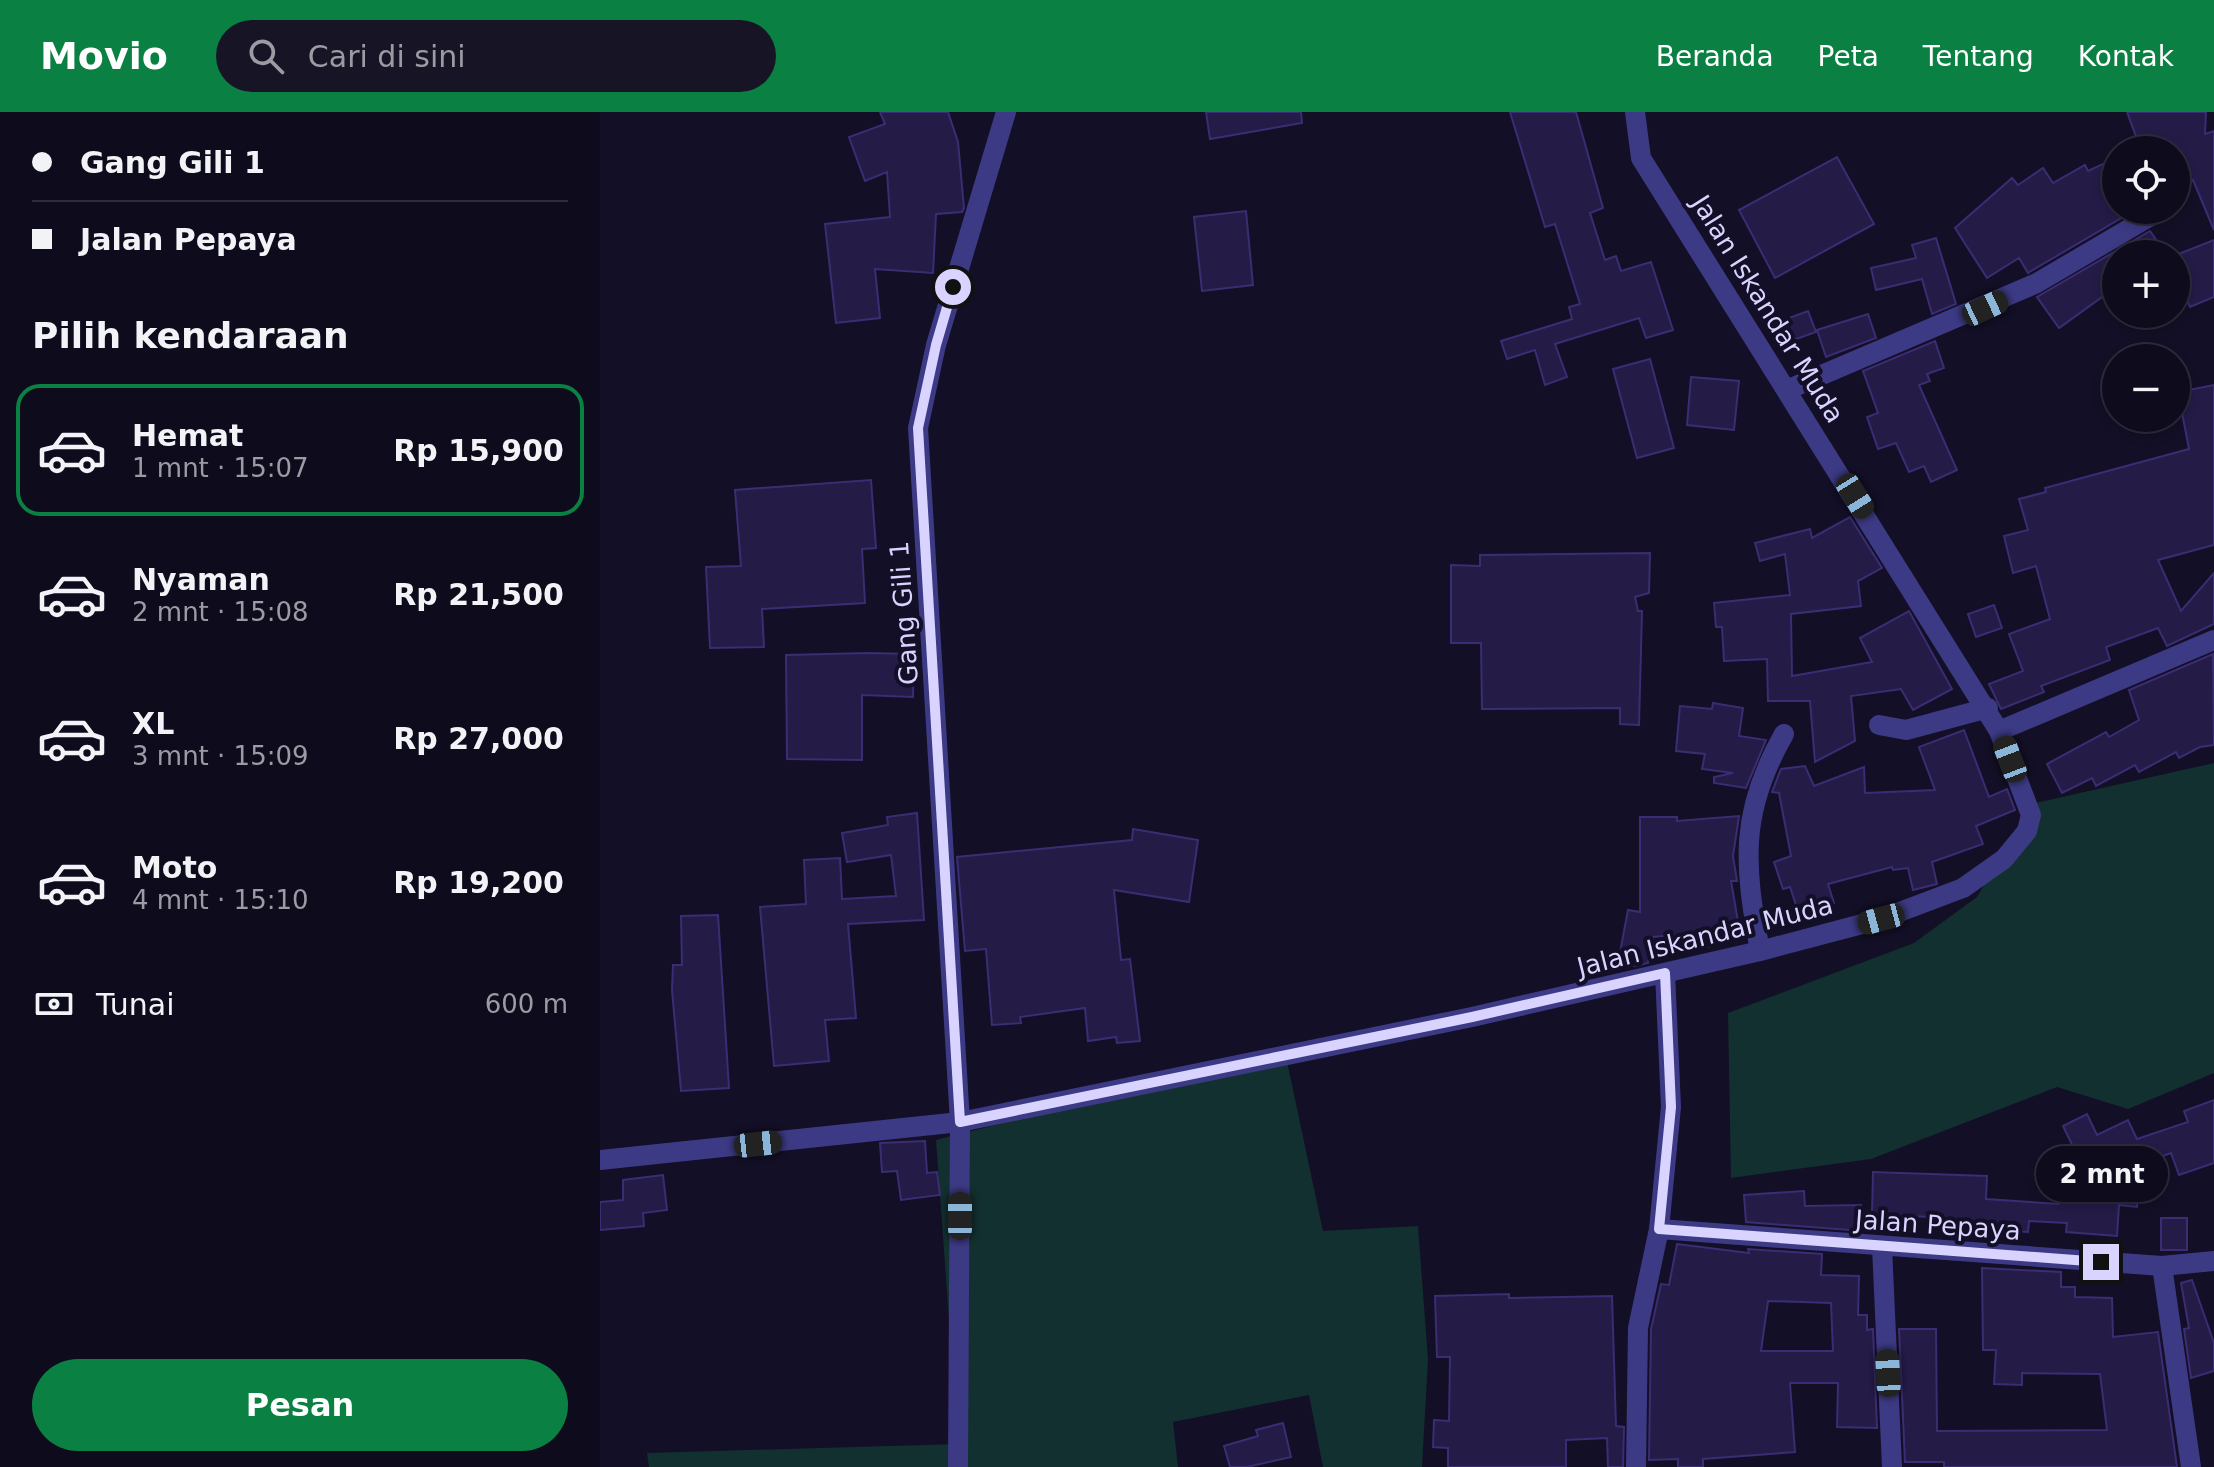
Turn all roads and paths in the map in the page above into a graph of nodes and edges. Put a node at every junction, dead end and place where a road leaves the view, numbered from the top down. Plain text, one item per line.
1 (1006, 112) edge
2 (1635, 112) edge
3 (2137, 224) edge
4 (1789, 389) junction
5 (2214, 640) edge
6 (1988, 708) junction
7 (1879, 725) dead end
8 (1999, 731) junction
9 (1784, 734) dead end
10 (1760, 951) junction
11 (1665, 973) junction
12 (960, 1122) junction
13 (600, 1160) edge
14 (1659, 1229) junction
15 (1882, 1247) junction
16 (2214, 1261) edge
17 (2162, 1266) junction
18 (958, 1467) edge
19 (1636, 1467) edge
20 (1892, 1467) edge
21 (2191, 1467) edge

1 - 12 street, Gang Gili 1
2 - 4 street, Jalan Iskandar Muda
3 - 4 street
4 - 6 street, Jalan Iskandar Muda
5 - 8 street
6 - 7 street
6 - 8 street, Jalan Iskandar Muda
8 - 10 street, Jalan Iskandar Muda
9 - 10 street
10 - 11 street, Jalan Iskandar Muda
11 - 12 street, Jalan Iskandar Muda
11 - 14 street
12 - 13 street, Jalan Iskandar Muda
12 - 18 street, Gang Gili 1
14 - 15 street, Jalan Pepaya
14 - 19 street
15 - 17 street, Jalan Pepaya
15 - 20 street
16 - 17 street, Jalan Pepaya
17 - 21 street

